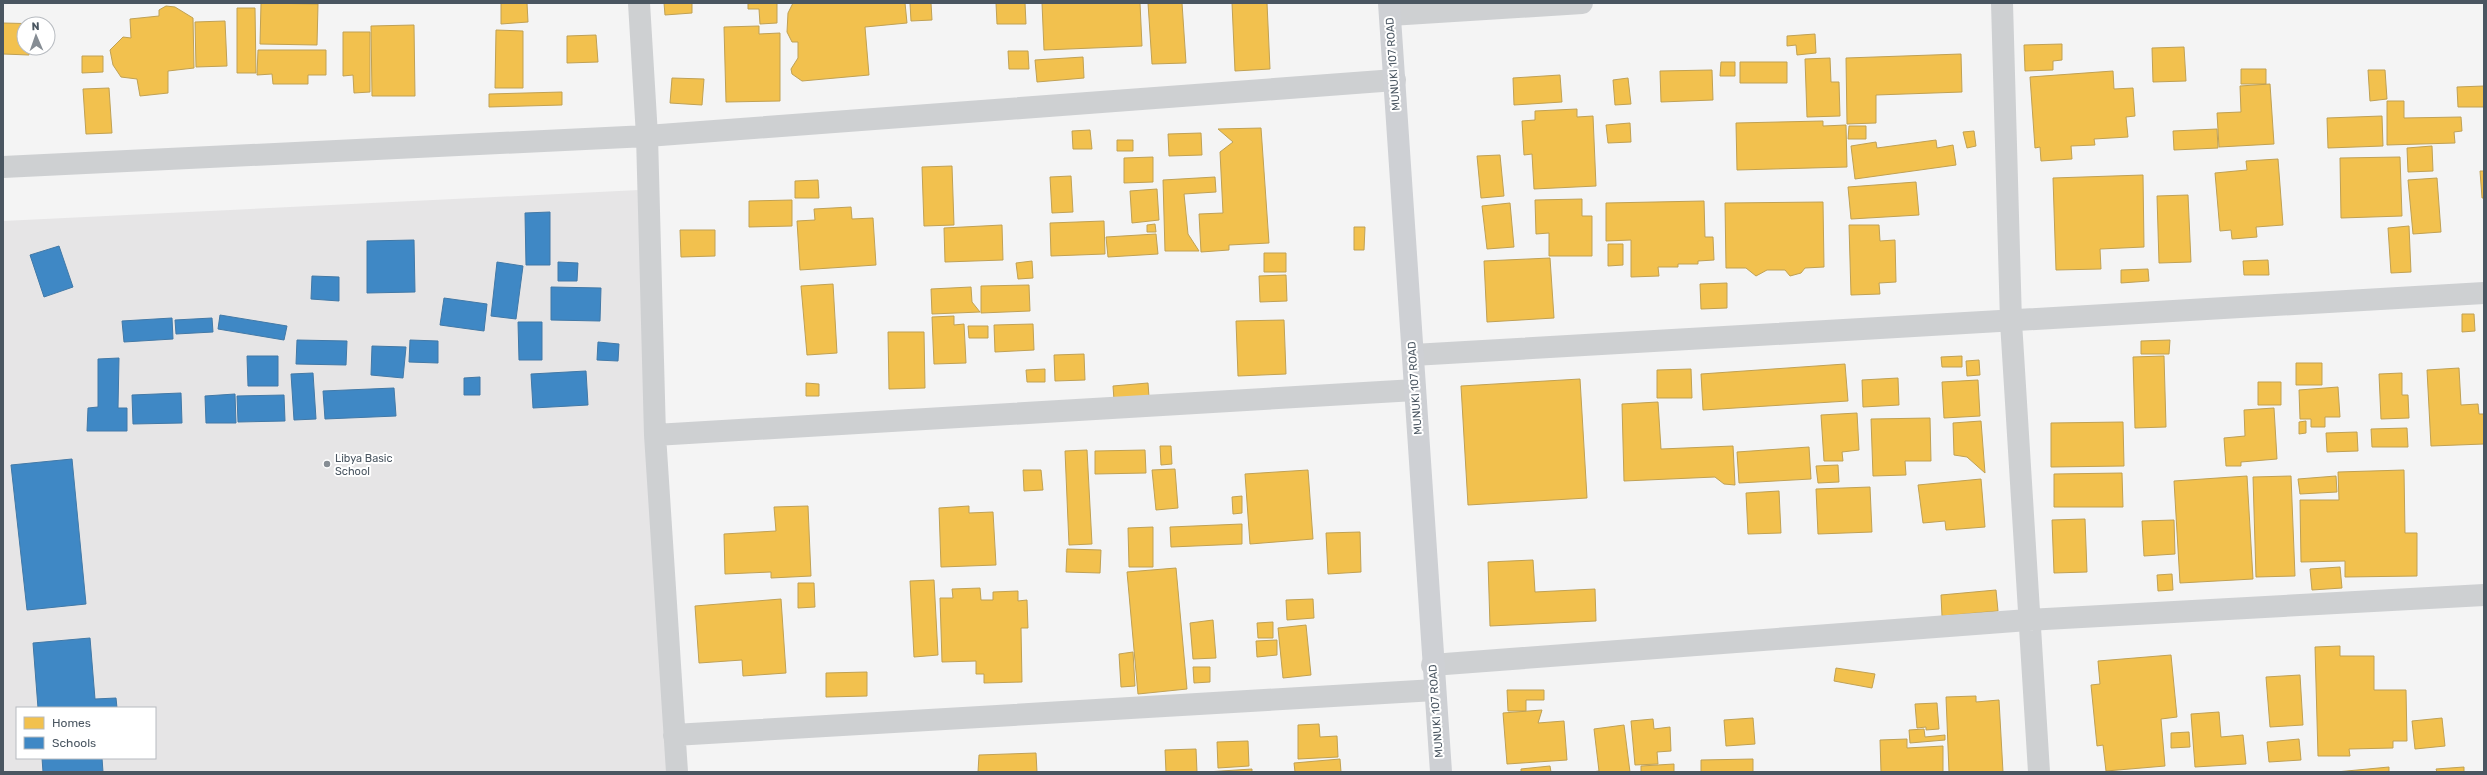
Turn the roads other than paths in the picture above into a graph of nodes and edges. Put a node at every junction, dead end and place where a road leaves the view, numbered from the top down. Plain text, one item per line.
1 (639, 3) edge
2 (1582, 3) edge
3 (2002, 3) edge
4 (1390, 9) edge
5 (1395, 80) junction
6 (647, 136) junction
7 (3, 167) edge
8 (2484, 293) edge
9 (2011, 322) junction
10 (1413, 355) junction
11 (1415, 390) junction
12 (655, 435) junction
13 (2484, 595) edge
14 (2028, 620) junction
15 (1432, 665) junction
16 (1435, 690) junction
17 (674, 735) junction
18 (677, 772) edge
19 (1441, 772) edge
20 (2039, 772) edge

1 - 6 street
2 - 4 street
3 - 9 street
4 - 5 street, MUNUKI 107 ROAD
5 - 6 street
5 - 10 street, MUNUKI 107 ROAD
6 - 7 street
6 - 12 street
8 - 9 street
9 - 10 street
9 - 14 street
10 - 11 street, MUNUKI 107 ROAD
11 - 12 street
11 - 15 street, MUNUKI 107 ROAD
12 - 17 street
13 - 14 street
14 - 15 street
14 - 20 street
15 - 16 street, MUNUKI 107 ROAD
16 - 17 street
16 - 19 street, MUNUKI 107 ROAD
17 - 18 street

